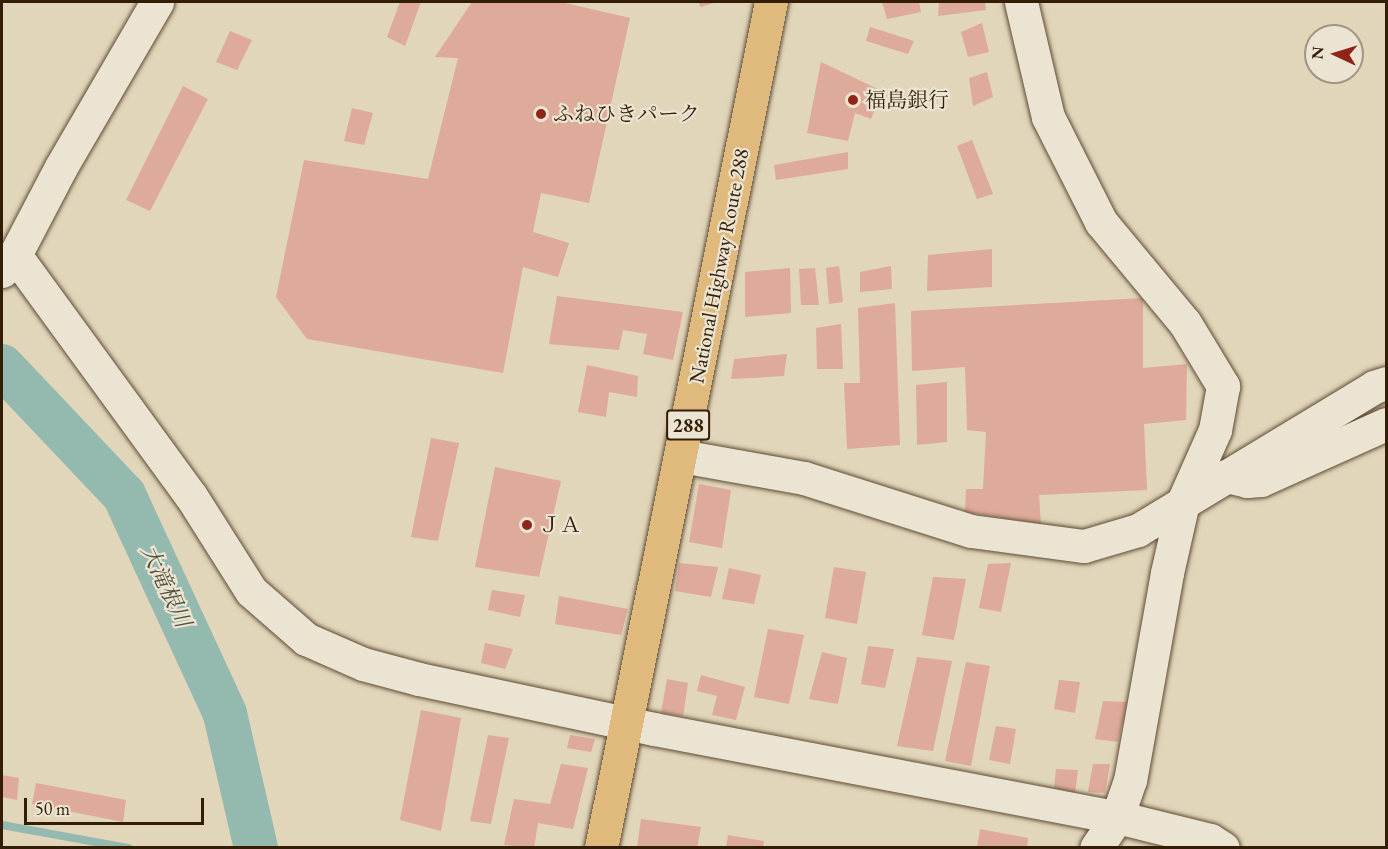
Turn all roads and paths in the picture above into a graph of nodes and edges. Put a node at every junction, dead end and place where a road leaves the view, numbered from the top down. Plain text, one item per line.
1 (157, 2) edge
2 (771, 2) edge
3 (1022, 2) edge
4 (8, 263) edge
5 (1386, 383) edge
6 (1386, 424) edge
7 (681, 456) junction
8 (1226, 476) junction
9 (1183, 502) junction
10 (625, 723) junction
11 (1117, 817) junction
12 (601, 848) edge
13 (1096, 848) edge
14 (1223, 848) edge

1 - 4 street
2 - 7 highway, National Highway Route 288 / 288
3 - 9 street
4 - 10 street
5 - 8 street
6 - 8 street
7 - 9 street
7 - 10 highway, National Highway Route 288 / 288
8 - 9 street
9 - 11 street
10 - 11 street
10 - 12 highway, National Highway Route 288 / 288
11 - 13 street
11 - 14 street

